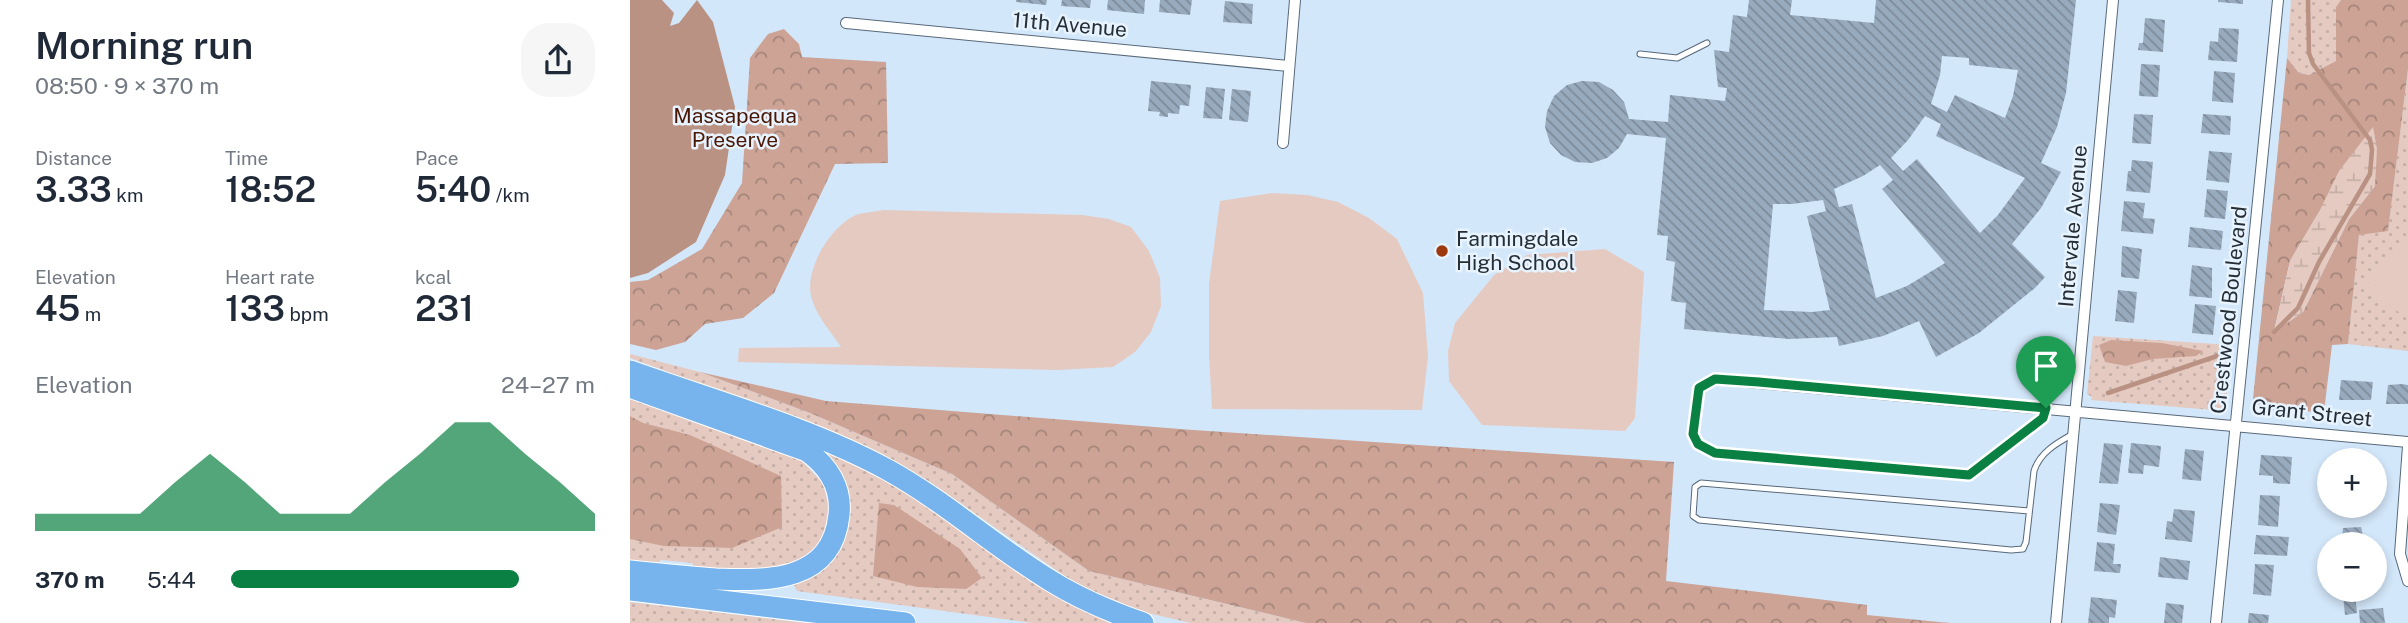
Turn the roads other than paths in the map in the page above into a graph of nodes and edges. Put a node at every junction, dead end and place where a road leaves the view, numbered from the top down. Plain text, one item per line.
1 (1295, 0) edge
2 (2113, 0) edge
3 (2278, 0) edge
4 (846, 23) dead end
5 (1707, 43) dead end
6 (1640, 54) dead end
7 (1289, 66) junction
8 (1283, 143) dead end
9 (630, 371) edge
10 (630, 387) edge
11 (2046, 408) junction
12 (2076, 410) junction
13 (2236, 425) junction
14 (2073, 434) junction
15 (2408, 444) edge
16 (2029, 511) junction
17 (630, 571) edge
18 (2408, 581) edge
19 (630, 590) edge
20 (905, 623) edge
21 (1143, 623) edge
22 (2056, 623) edge
23 (2216, 623) edge

1 - 7 street
2 - 12 street, Intervale Avenue
3 - 13 street, Crestwood Boulevard
4 - 7 street, 11th Avenue
5 - 6 lane
7 - 8 street
9 - 21 highway
10 - 17 highway
11 - 11 street, Grant Street
11 - 12 street, Grant Street
12 - 13 street, Grant Street
12 - 14 street, Intervale Avenue
13 - 15 street, Grant Street
13 - 23 street, Crestwood Boulevard
14 - 16 lane
14 - 22 street, Intervale Avenue
15 - 18 street
16 - 16 lane
19 - 20 highway

